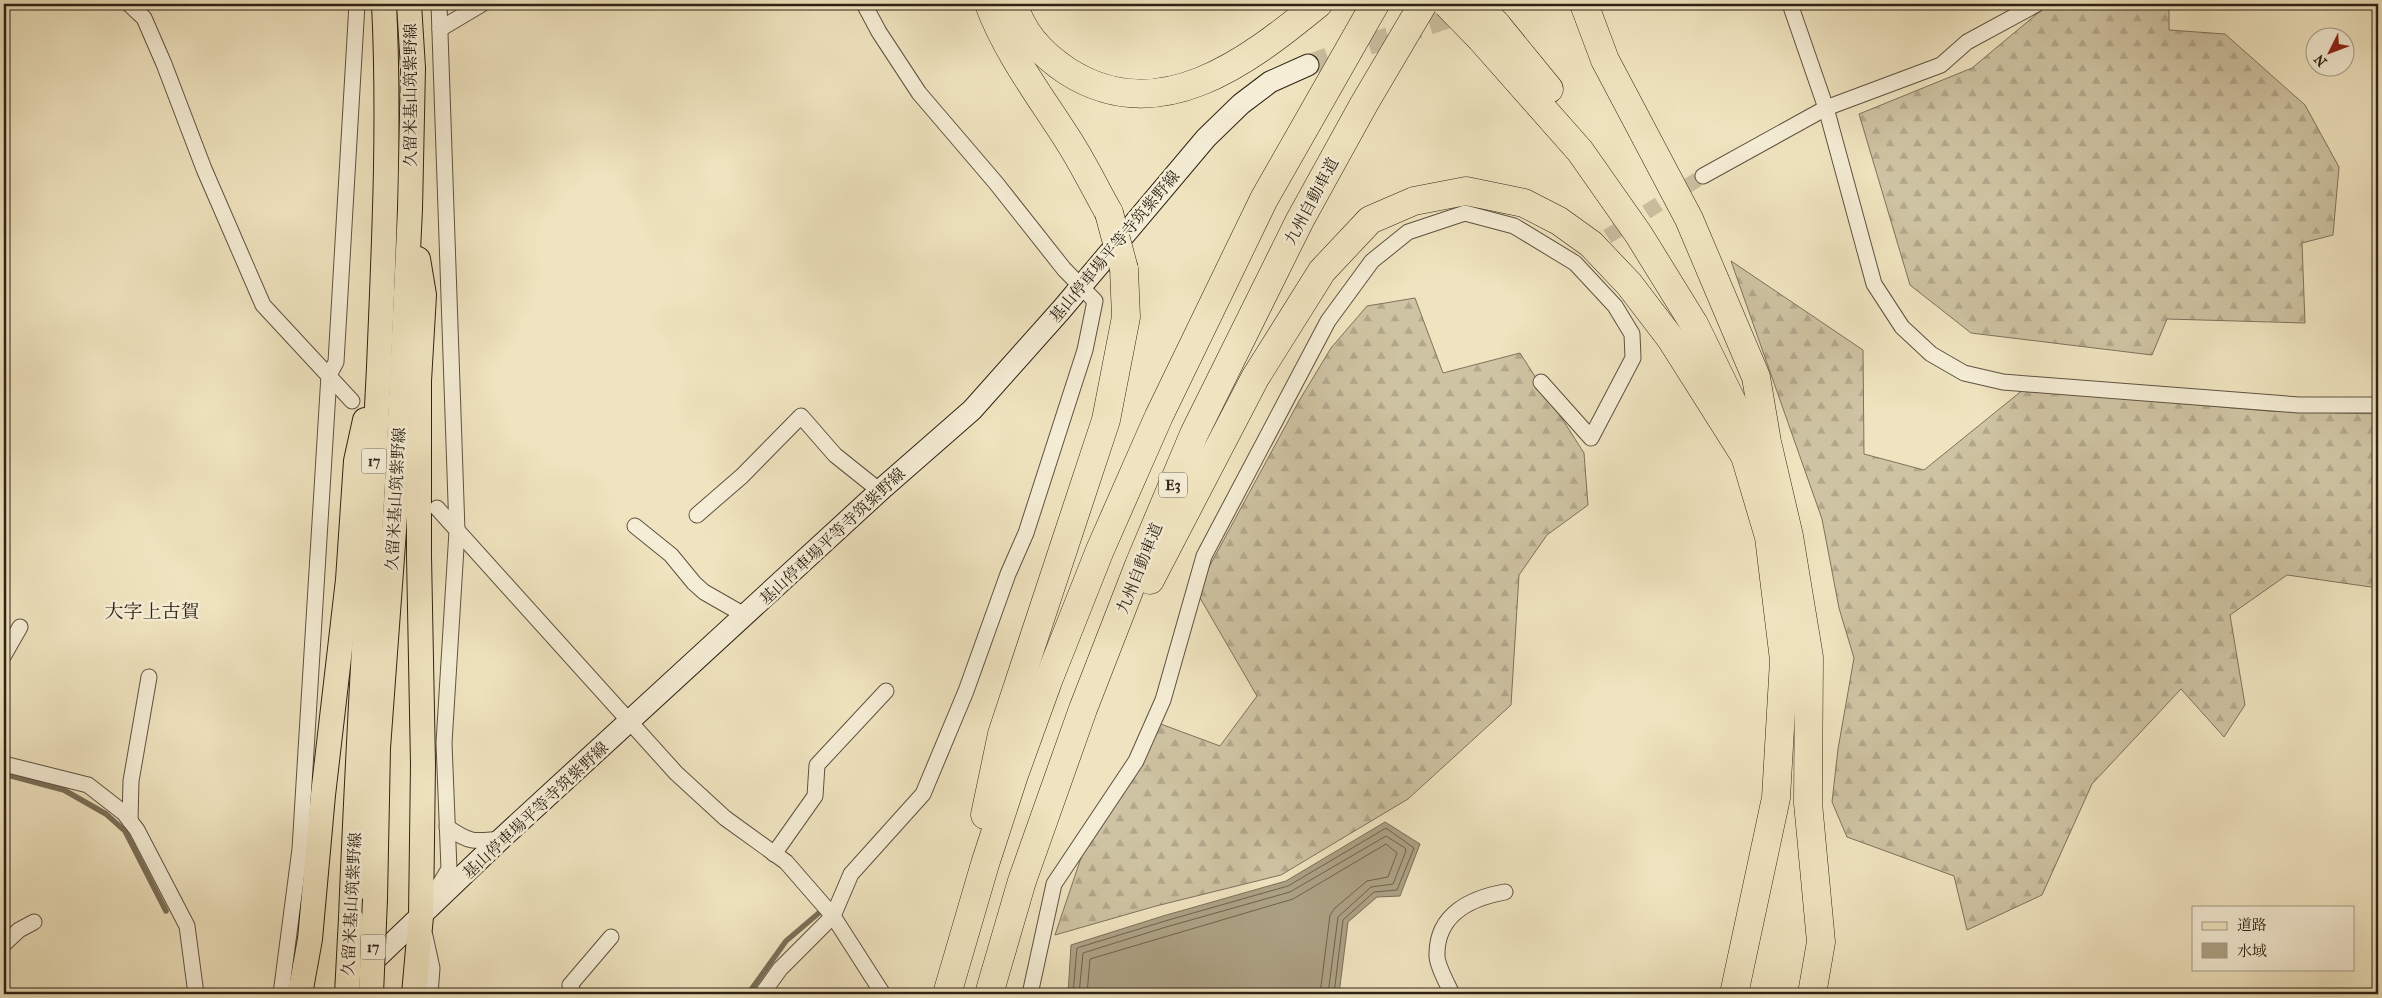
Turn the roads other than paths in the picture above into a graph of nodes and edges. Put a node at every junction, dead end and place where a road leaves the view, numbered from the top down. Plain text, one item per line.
1 (129, 4) edge
2 (357, 4) edge
3 (384, 4) edge
4 (409, 4) edge
5 (439, 4) edge
6 (482, 4) edge
7 (864, 4) edge
8 (989, 4) edge
9 (1014, 4) edge
10 (1318, 4) edge
11 (1375, 4) edge
12 (1423, 4) edge
13 (1476, 4) edge
14 (1584, 4) edge
15 (1790, 4) edge
16 (2037, 4) edge
17 (1447, 11) tunnel mouth
18 (1488, 22) edge
19 (440, 29) junction
20 (1308, 65) tunnel mouth
21 (1826, 108) junction
22 (1703, 176) tunnel mouth
23 (410, 209) junction
24 (1081, 286) junction
25 (379, 364) junction
26 (329, 375) junction
27 (1541, 382) dead end
28 (352, 401) dead end
29 (2378, 405) edge
30 (1767, 442) junction
31 (1745, 456) junction
32 (880, 491) junction
33 (437, 508) dead end
34 (697, 515) dead end
35 (635, 526) dead end
36 (457, 531) junction
37 (746, 616) junction
38 (20, 627) dead end
39 (4, 655) edge
40 (149, 677) dead end
41 (886, 690) dead end
42 (1083, 709) junction
43 (630, 722) junction
44 (4, 764) edge
45 (130, 821) junction
46 (447, 827) junction
47 (502, 839) junction
48 (774, 854) junction
49 (1506, 892) dead end
50 (421, 916) junction
51 (833, 916) junction
52 (34, 922) dead end
53 (611, 937) dead end
54 (4, 944) edge
55 (878, 992) edge
56 (196, 994) edge
57 (281, 994) edge
58 (300, 994) edge
59 (339, 994) edge
60 (347, 994) edge
61 (371, 994) edge
62 (414, 994) edge
63 (430, 994) edge
64 (574, 994) edge
65 (762, 994) edge
66 (946, 994) edge
67 (989, 994) edge
68 (1030, 994) edge
69 (1452, 994) edge
70 (1734, 994) edge
71 (1812, 994) edge

1 - 26 street
2 - 26 street
3 - 25 main road, 久留米基山筑紫野線 / 17
4 - 23 main road, 久留米基山筑紫野線 / 17
5 - 19 street
6 - 19 street
7 - 24 street
8 - 66 highway, bridge
9 - 10 highway
11 - 66 highway, E3
12 - 42 highway, 九州自動車道 / E3
13 - 18 highway, bridge
14 - 30 highway
15 - 21 street
16 - 21 street
17 - 18 highway, bridge
18 - 30 highway
18 - 31 highway
19 - 36 street
20 - 24 main road, 基山停車場平等寺筑紫野線
21 - 22 street
21 - 29 street
23 - 50 main road
23 - 61 main road, 久留米基山筑紫野線 / 17, bridge
24 - 32 main road, 基山停車場平等寺筑紫野線
24 - 51 street
25 - 58 main road
25 - 60 main road, 久留米基山筑紫野線 / 17, bridge
26 - 28 street
26 - 57 street
27 - 68 street
30 - 71 highway
31 - 42 highway
31 - 70 highway
32 - 34 street
32 - 37 main road, 基山停車場平等寺筑紫野線
33 - 36 street
35 - 37 street
36 - 43 street
36 - 46 street
37 - 43 main road, 基山停車場平等寺筑紫野線
38 - 39 street
40 - 45 street
41 - 48 street
42 - 67 highway, 九州自動車道 / E3
43 - 47 main road, 基山停車場平等寺筑紫野線
43 - 48 street
44 - 45 street
45 - 56 street
46 - 47 street
46 - 50 street
47 - 50 main road, 基山停車場平等寺筑紫野線
48 - 51 street
49 - 69 street
50 - 59 main road, 基山停車場平等寺筑紫野線
50 - 62 main road
50 - 63 street
51 - 55 street
51 - 65 street
52 - 54 street
53 - 64 street

